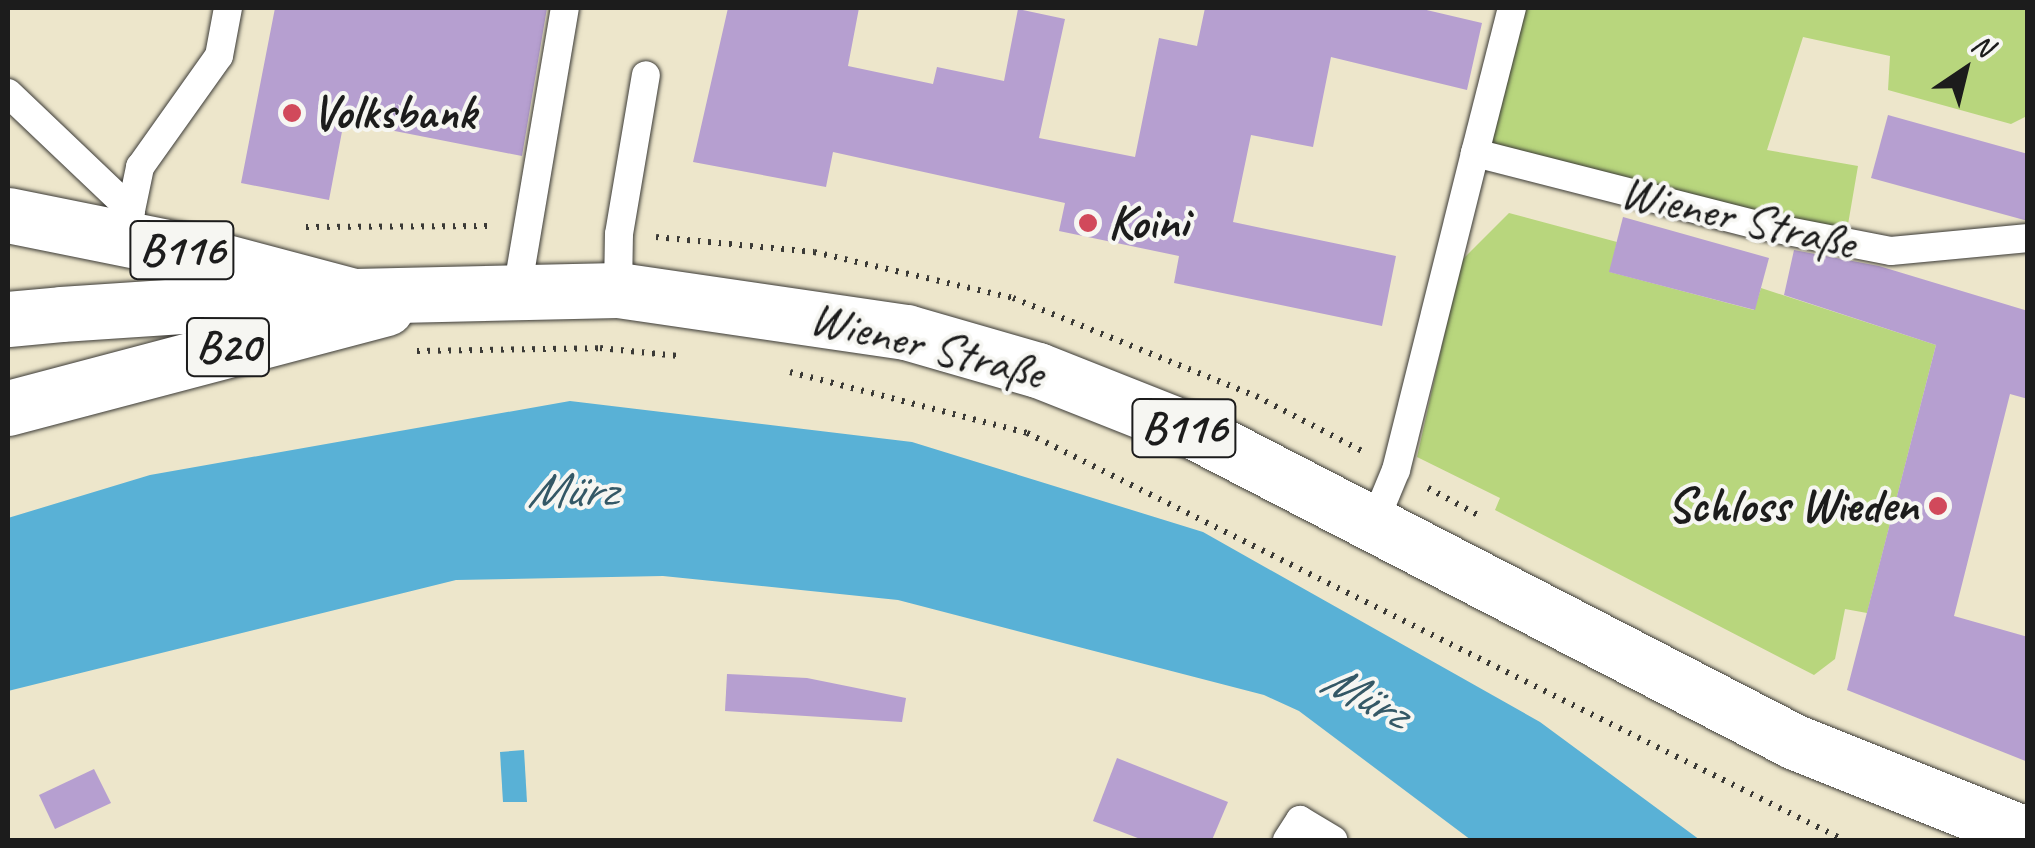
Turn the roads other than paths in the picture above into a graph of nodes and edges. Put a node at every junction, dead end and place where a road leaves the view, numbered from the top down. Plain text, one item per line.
1 (228, 8) edge
2 (565, 8) edge
3 (1512, 8) edge
4 (646, 74) dead end
5 (8, 92) edge
6 (1475, 154) junction
7 (8, 215) edge
8 (128, 225) junction
9 (2028, 238) edge
10 (618, 290) junction
11 (517, 291) junction
12 (450, 292) junction
13 (354, 296) junction
14 (8, 319) edge
15 (8, 408) edge
16 (1374, 524) junction
17 (2028, 835) edge
18 (1287, 840) edge
19 (1333, 840) edge

1 - 8 lane
2 - 11 lane
3 - 6 lane
4 - 10 lane
5 - 8 lane
6 - 9 lane, Wiener Straße
6 - 16 lane
7 - 8 main road, Wiener Straße / B116
8 - 13 main road, Wiener Straße / B116
10 - 11 main road, Wiener Straße / B116
10 - 16 main road, Wiener Straße / B116
11 - 12 main road, Wiener Straße / B116
12 - 13 main road, Wiener Straße / B116
12 - 15 main road, Wiener Straße / B20
13 - 14 main road, B116
16 - 17 main road, Wiener Straße / B116
18 - 19 lane

